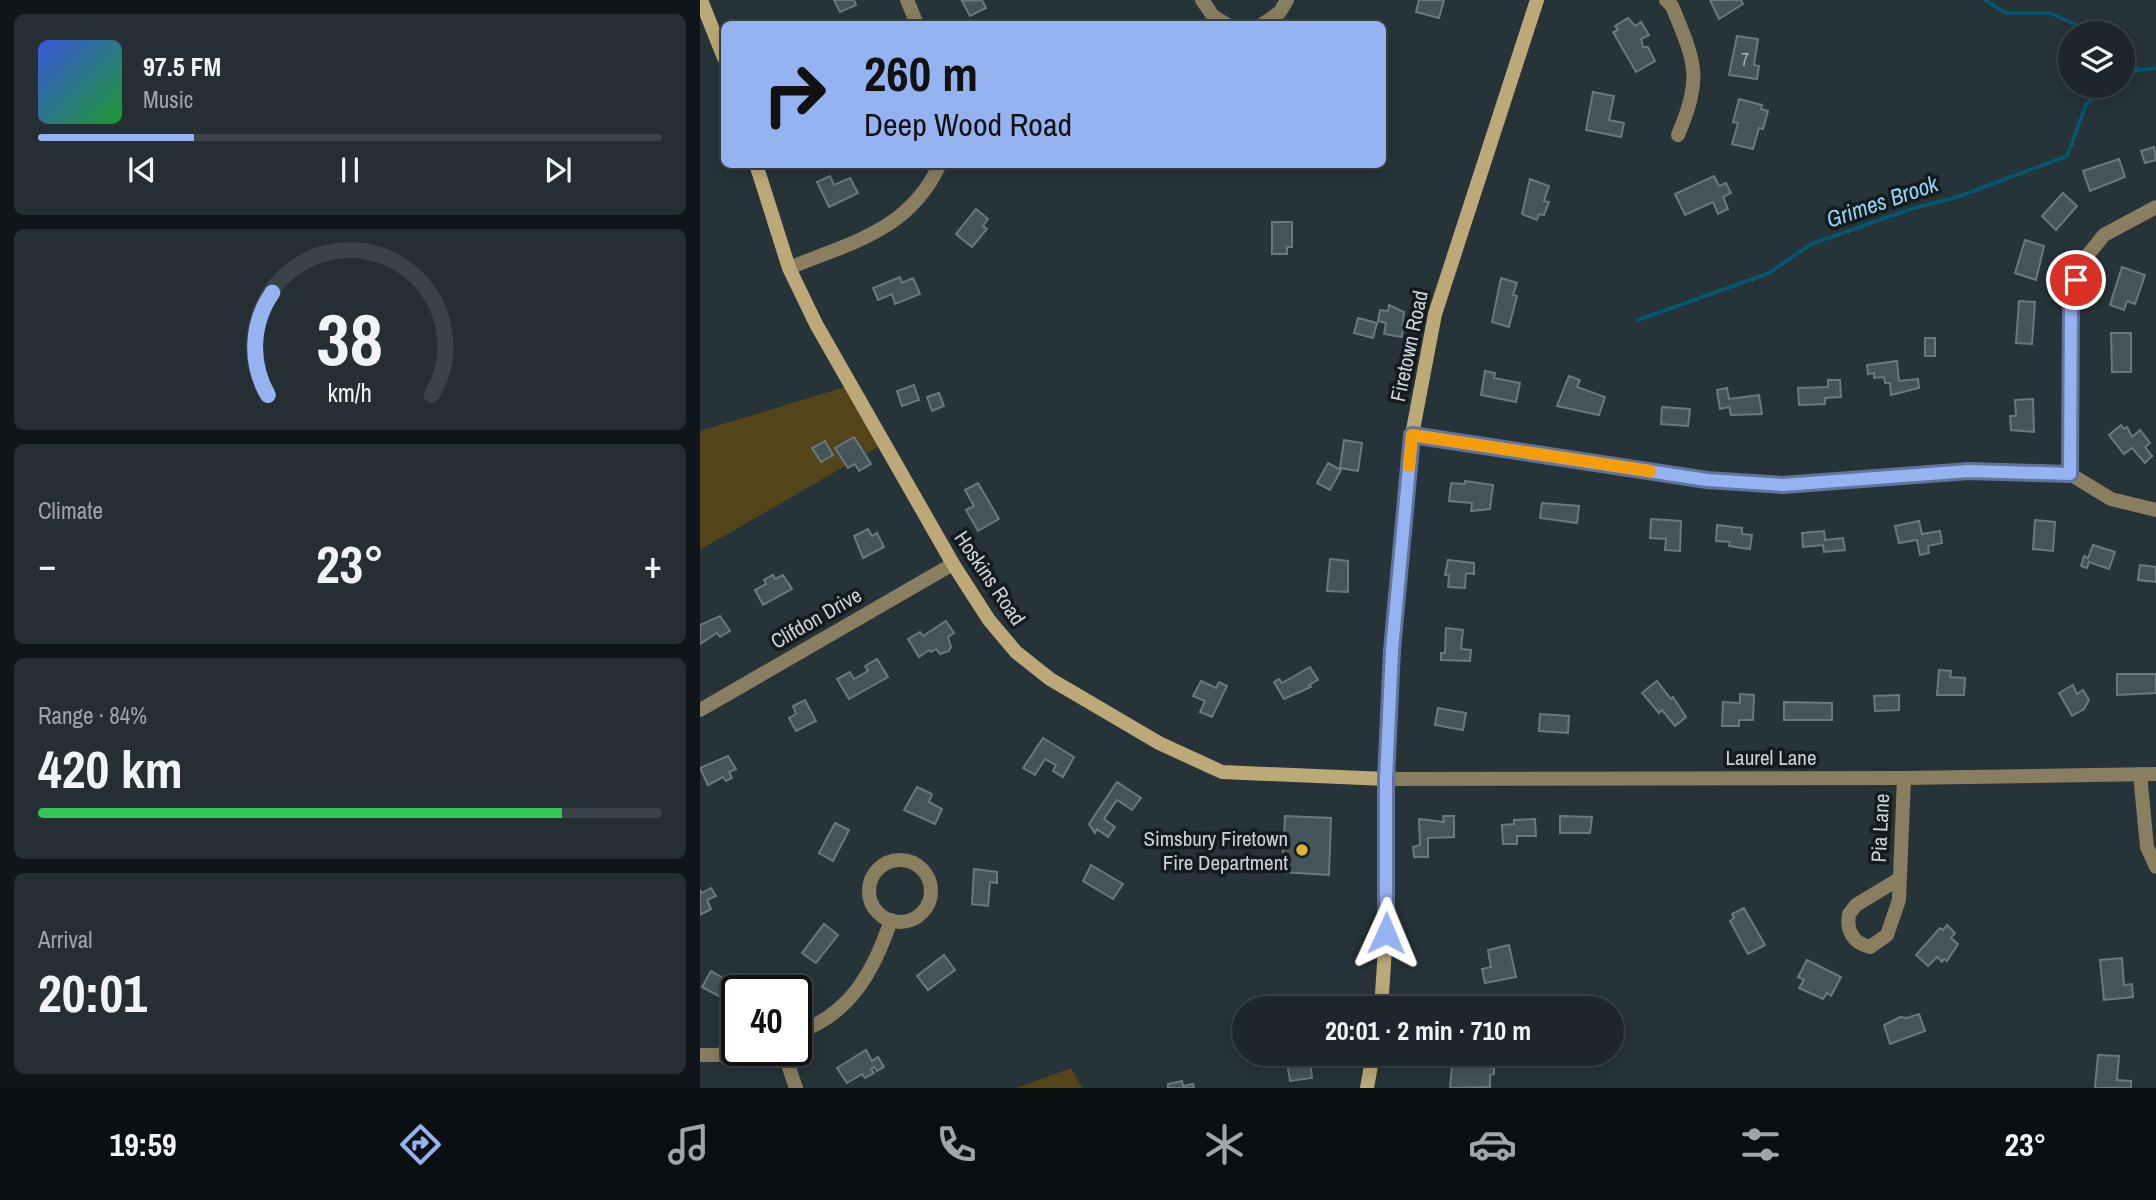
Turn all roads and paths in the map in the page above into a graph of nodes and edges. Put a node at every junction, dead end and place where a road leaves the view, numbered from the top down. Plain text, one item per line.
1 (701, 0) edge
2 (907, 0) edge
3 (1202, 0) edge
4 (1287, 0) edge
5 (1537, 0) edge
6 (1666, 0) edge
7 (916, 21) edge
8 (1221, 21) edge
9 (1267, 21) edge
10 (721, 50) edge
11 (1678, 135) dead end
12 (757, 168) edge
13 (938, 168) edge
14 (2156, 206) edge
15 (789, 268) junction
16 (1412, 435) junction
17 (2070, 474) junction
18 (2156, 510) edge
19 (953, 564) junction
20 (700, 710) edge
21 (2140, 774) junction
22 (2156, 774) edge
23 (1386, 779) junction
24 (1903, 779) junction
25 (2156, 863) edge
26 (1899, 879) junction
27 (891, 920) junction
28 (1382, 996) edge
29 (812, 1026) edge
30 (721, 1054) edge
31 (700, 1055) edge
32 (788, 1066) edge
33 (1371, 1066) edge
34 (796, 1088) edge
35 (1367, 1088) edge

1 - 10 street
2 - 7 street
3 - 8 street
4 - 9 street
5 - 16 street, Firetown Road
6 - 11 street
12 - 15 street, Hoskins Road
13 - 15 street
14 - 17 street
15 - 19 street, Hoskins Road
16 - 17 street
16 - 23 street, Firetown Road
17 - 18 street
19 - 20 street, Clifdon Drive
19 - 23 street, Hoskins Road
21 - 22 street, Laurel Lane
21 - 24 street, Laurel Lane
21 - 25 street
23 - 24 street, Laurel Lane
23 - 28 street, Firetown Road
24 - 26 street, Pia Lane
26 - 26 street, Pia Lane
27 - 27 street
27 - 29 street
30 - 31 street
32 - 34 street
33 - 35 street

